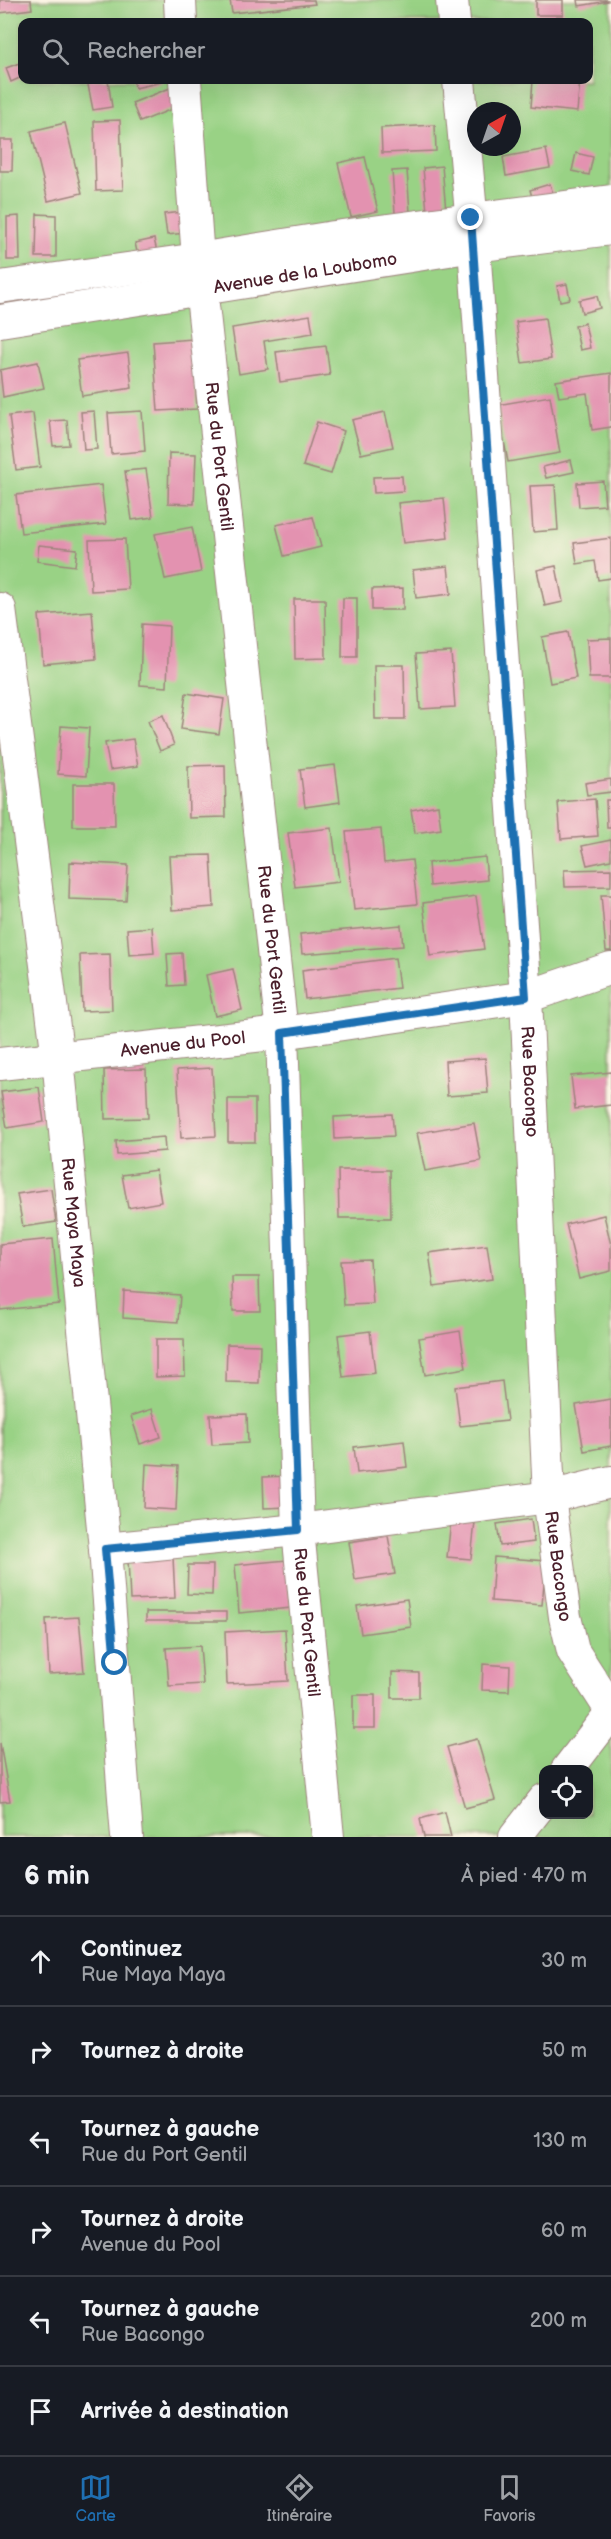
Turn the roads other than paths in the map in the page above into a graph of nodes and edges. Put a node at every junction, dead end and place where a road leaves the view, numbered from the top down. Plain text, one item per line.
1 (180, 0) edge
2 (452, 0) edge
3 (181, 18) edge
4 (454, 18) edge
5 (185, 84) edge
6 (459, 84) edge
7 (611, 201) edge
8 (611, 229) edge
9 (472, 232) junction
10 (200, 274) junction
11 (0, 287) edge
12 (0, 321) edge
13 (0, 609) edge
14 (611, 968) edge
15 (526, 997) junction
16 (282, 1033) junction
17 (58, 1058) junction
18 (0, 1064) edge
19 (611, 1482) edge
20 (549, 1497) junction
21 (298, 1530) junction
22 (105, 1549) junction
23 (611, 1711) edge
24 (571, 1765) edge
25 (539, 1805) edge
26 (127, 1837) edge
27 (328, 1837) edge
28 (515, 1837) edge

1 - 3 street
2 - 4 street
5 - 10 street, Rue du Port Gentil
6 - 9 street, Rue Bacongo
7 - 9 street, Avenue de la Loubomo
8 - 9 street, Avenue de la Loubomo
9 - 10 street, Avenue de la Loubomo
9 - 15 street, Rue Bacongo
10 - 11 street, Avenue de la Loubomo
10 - 12 street, Avenue de la Loubomo
10 - 16 street, Rue du Port Gentil
13 - 17 street, Rue Maya Maya
14 - 15 street, Avenue du Pool
15 - 16 street, Avenue du Pool
15 - 20 street, Rue Bacongo
16 - 17 street, Avenue du Pool
16 - 21 street, Rue du Port Gentil
17 - 18 street, Avenue du Pool
17 - 22 street, Rue Maya Maya
19 - 20 street
20 - 21 street
20 - 23 street, Rue Bacongo
21 - 22 street
21 - 27 street, Rue du Port Gentil
22 - 26 street, Rue Maya Maya
23 - 24 street
25 - 28 street

